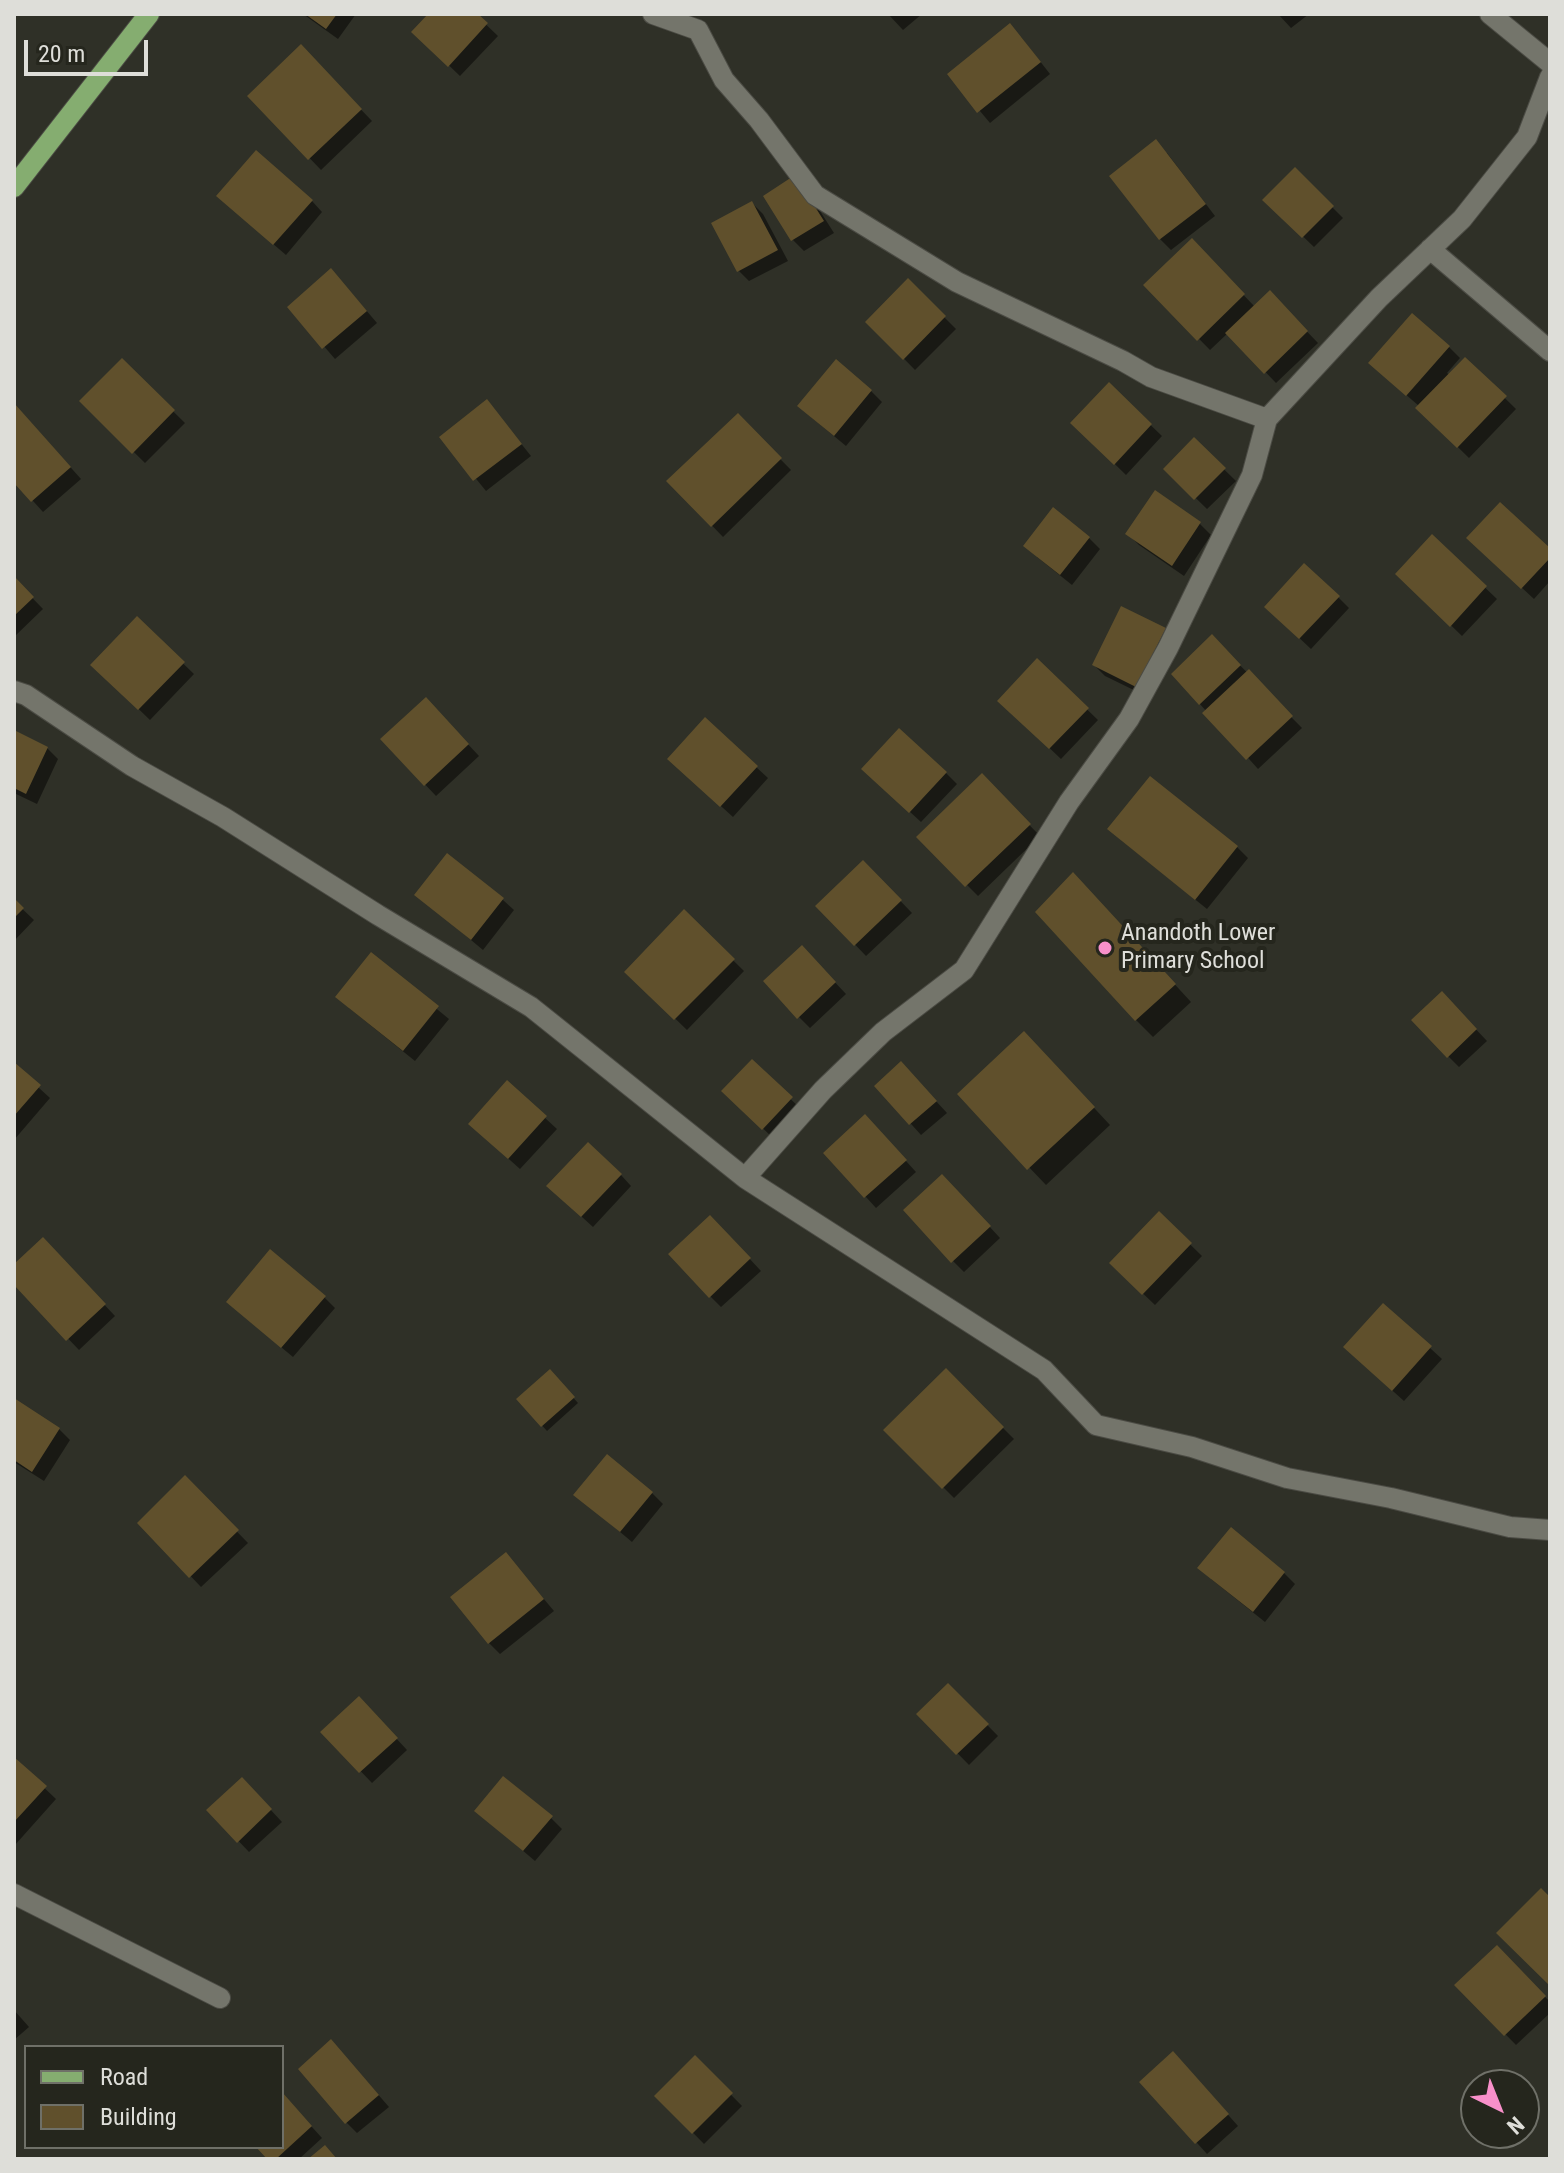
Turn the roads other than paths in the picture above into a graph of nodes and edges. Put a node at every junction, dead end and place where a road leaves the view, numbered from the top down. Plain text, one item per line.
1 (149, 14) edge
2 (653, 14) edge
3 (1490, 14) edge
4 (1550, 63) edge
5 (1550, 77) edge
6 (14, 187) edge
7 (1430, 249) junction
8 (1550, 351) edge
9 (1267, 419) junction
10 (14, 691) edge
11 (745, 1178) junction
12 (1550, 1530) edge
13 (14, 1894) edge
14 (220, 1998) dead end

1 - 6 main road
2 - 9 street
3 - 4 street
5 - 7 street
7 - 8 street
7 - 9 street
9 - 11 street
10 - 11 street
11 - 12 street
13 - 14 street

